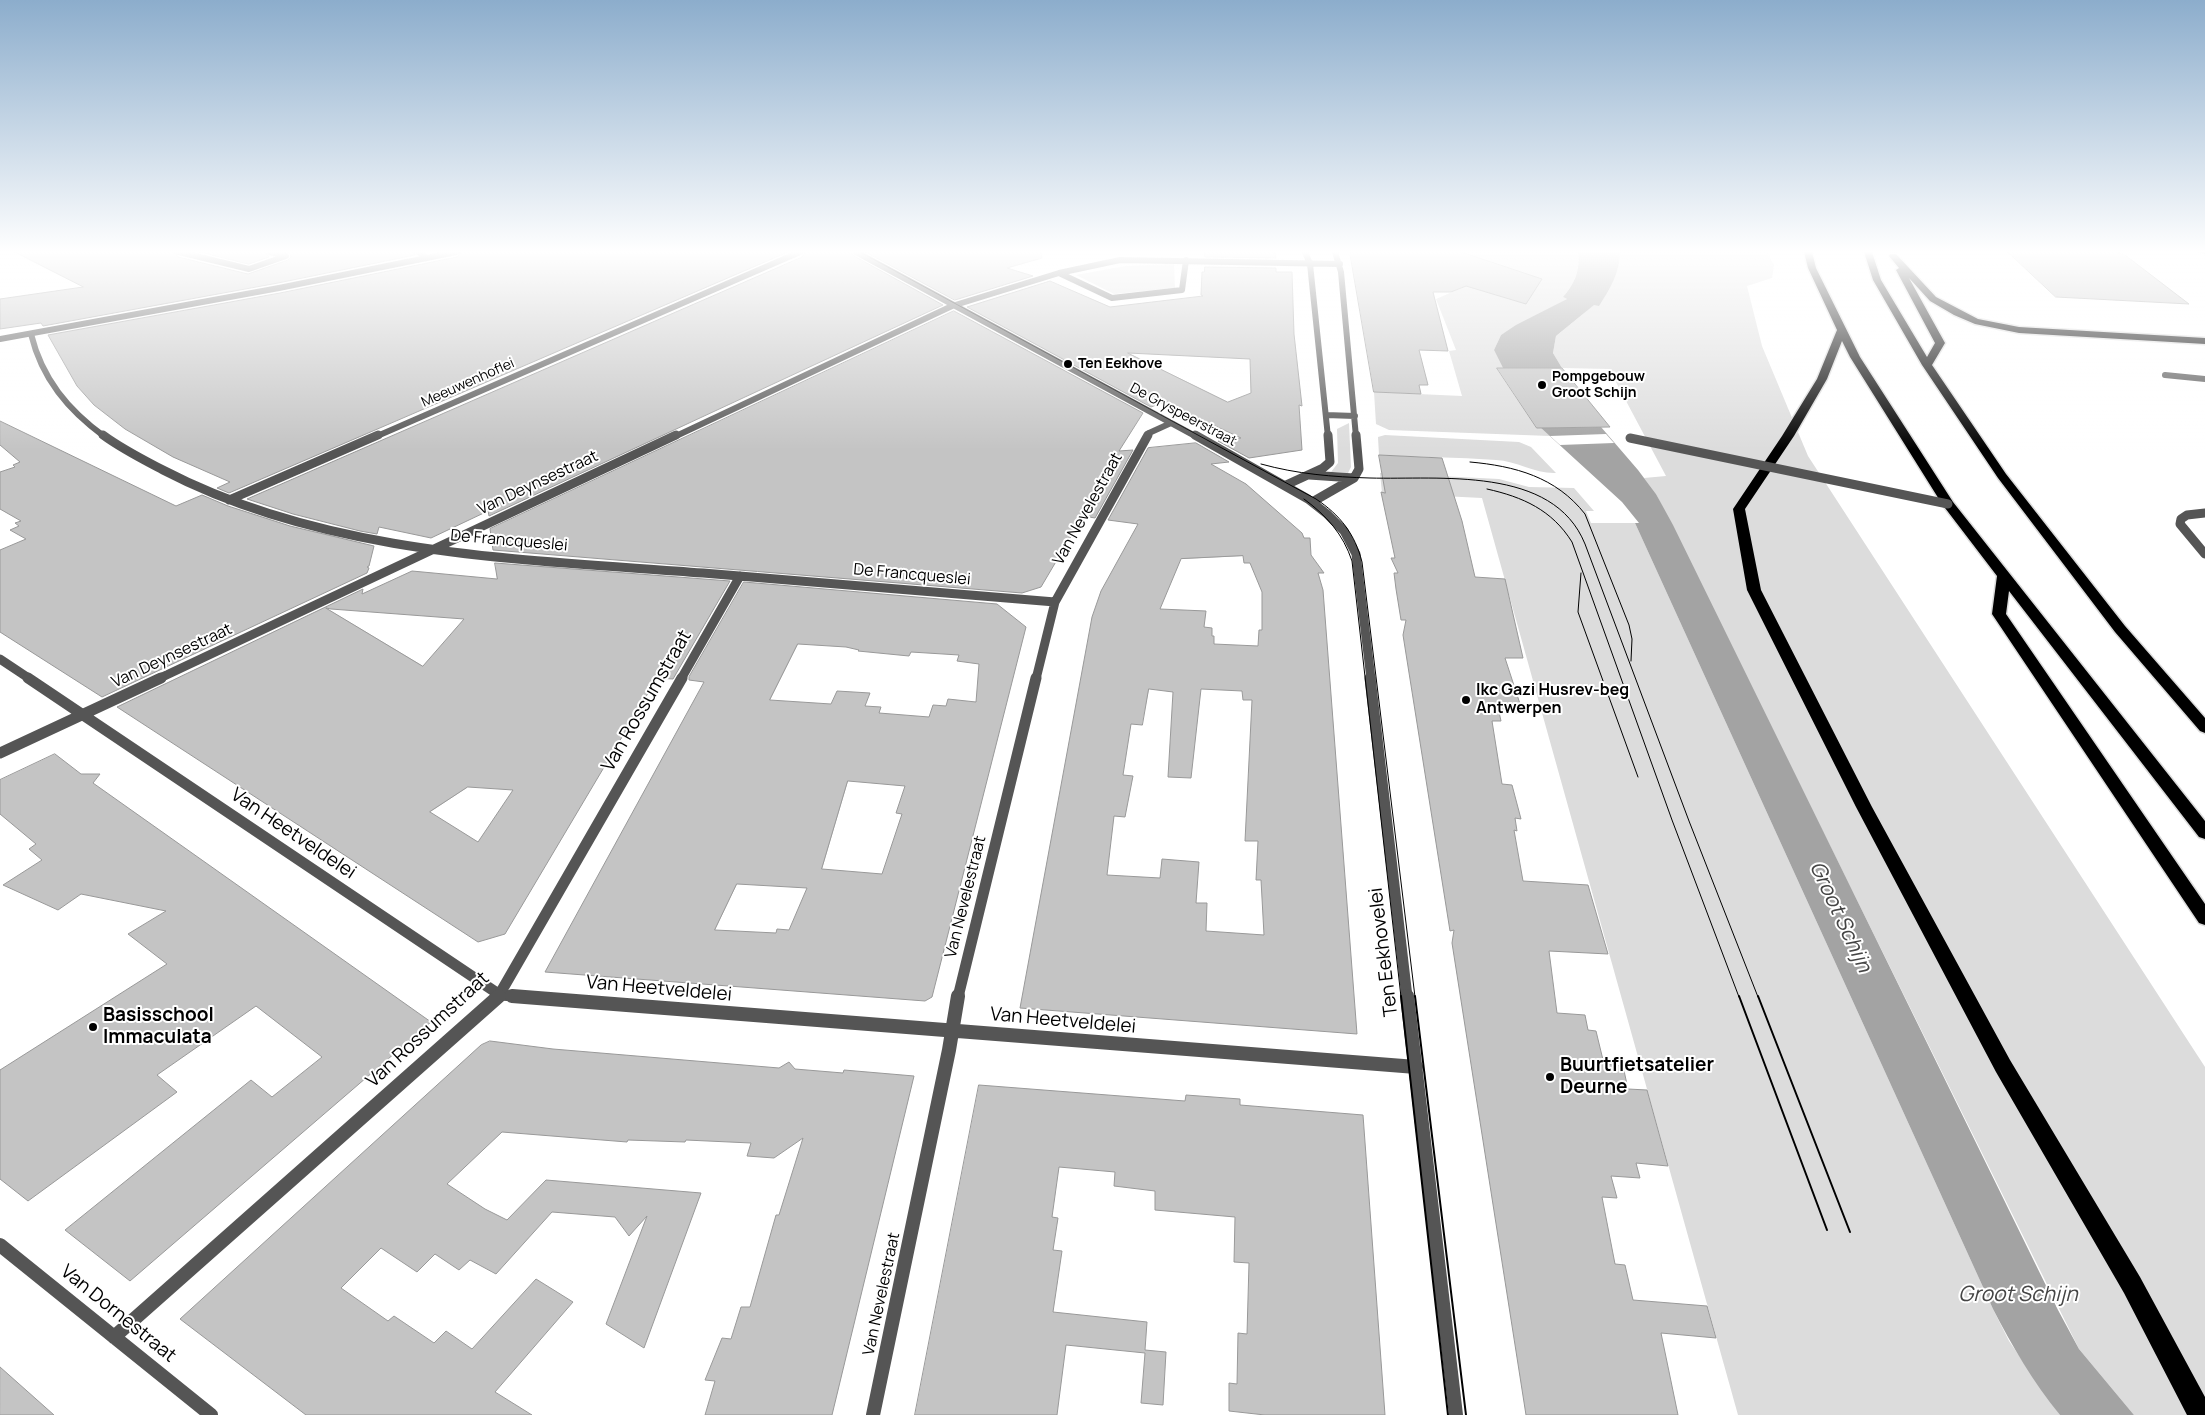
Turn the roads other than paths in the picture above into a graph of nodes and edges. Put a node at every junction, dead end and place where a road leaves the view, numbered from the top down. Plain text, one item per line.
1 (127, 318) edge
2 (648, 318) edge
3 (926, 318) edge
4 (978, 318) edge
5 (1316, 318) edge
6 (1345, 318) edge
7 (1836, 318) edge
8 (1900, 318) edge
9 (1925, 318) edge
10 (1968, 318) edge
11 (1842, 330) junction
12 (32, 337) junction
13 (0, 339) edge
14 (2205, 341) edge
15 (1928, 365) junction
16 (2165, 376) dead end
17 (2205, 379) edge
18 (1326, 415) junction
19 (1355, 416) junction
20 (1171, 423) junction
21 (1630, 438) dead end
22 (1308, 475) junction
23 (1354, 478) junction
24 (1286, 485) junction
25 (229, 500) junction
26 (1314, 502) junction
27 (1948, 504) junction
28 (2205, 513) edge
29 (432, 549) junction
30 (2205, 554) edge
31 (740, 576) junction
32 (2004, 576) junction
33 (1055, 602) junction
34 (2, 663) edge
35 (82, 715) junction
36 (2205, 728) edge
37 (0, 753) edge
38 (2205, 833) edge
39 (2205, 918) edge
40 (500, 995) junction
41 (952, 1030) junction
42 (1416, 1066) junction
43 (0, 1245) edge
44 (114, 1337) junction
45 (211, 1415) edge
46 (873, 1415) edge
47 (1456, 1415) edge
48 (2200, 1415) edge

1 - 12 street
2 - 25 street, Meeuwenhoflei
3 - 29 street, Van Deynsestraat
4 - 20 street, De Gryspeerstraat
5 - 18 street
6 - 19 street
7 - 11 highway
8 - 15 highway
9 - 15 highway
10 - 14 highway
11 - 27 highway
11 - 48 highway
12 - 13 street
12 - 25 street, De Francqueslei
15 - 36 highway
16 - 17 street
18 - 19 street
18 - 22 street
19 - 23 street
20 - 24 street, De Gryspeerstraat
20 - 33 street, Van Nevelestraat
21 - 27 street, bridge
22 - 23 street
22 - 24 street
23 - 26 street
24 - 26 street, Ten Eekhovelei
25 - 29 street, De Francqueslei
26 - 42 street, Ten Eekhovelei
27 - 32 highway
28 - 30 street
29 - 31 street, De Francqueslei
29 - 35 street, Van Deynsestraat
31 - 33 street, De Francqueslei
31 - 40 street, Van Rossumstraat
32 - 38 highway
32 - 39 highway
33 - 41 street, Van Nevelestraat
34 - 35 street, Van Heetveldelei
35 - 37 street, Van Deynsestraat
35 - 40 street, Van Heetveldelei
40 - 41 street, Van Heetveldelei
40 - 44 street, Van Rossumstraat
41 - 42 street, Van Heetveldelei
41 - 46 street, Van Nevelestraat
42 - 47 street, Ten Eekhovelei
43 - 44 street, Van Dornestraat
44 - 45 street, Van Dornestraat

